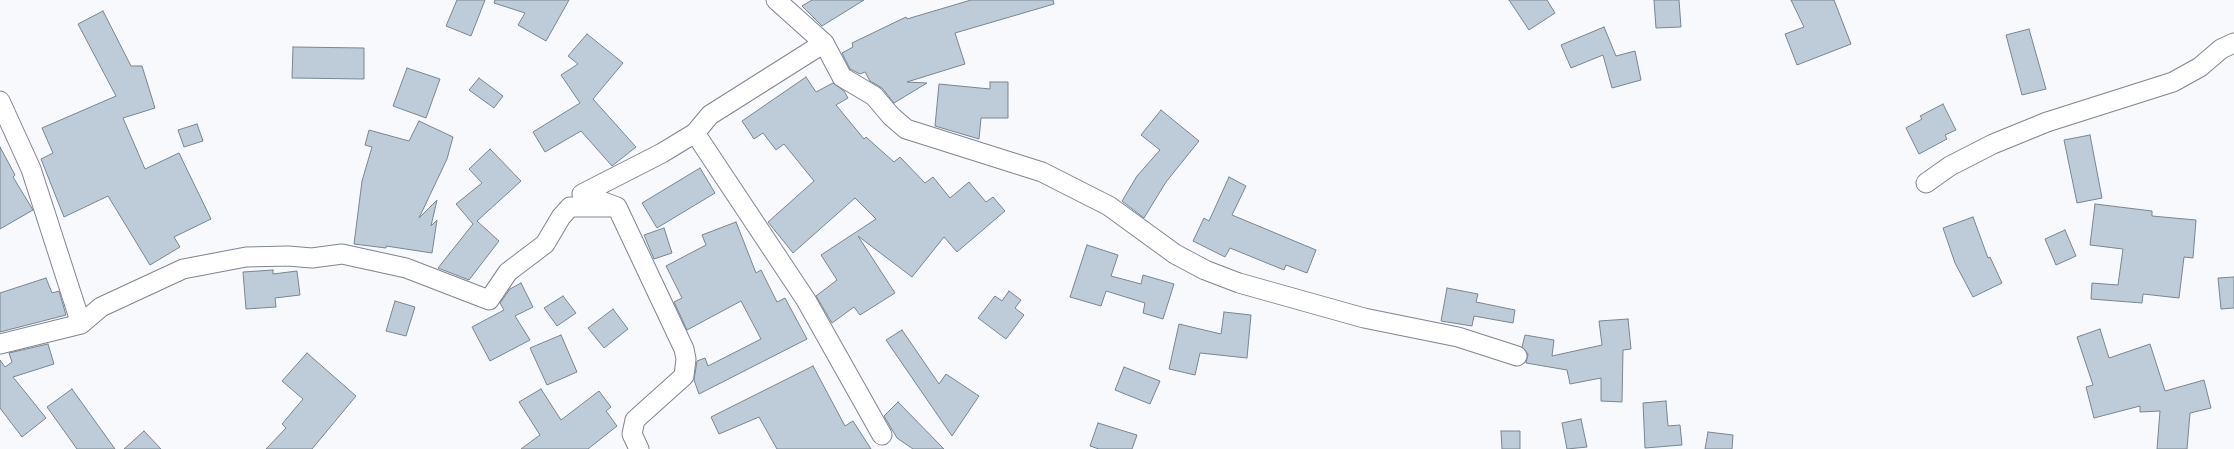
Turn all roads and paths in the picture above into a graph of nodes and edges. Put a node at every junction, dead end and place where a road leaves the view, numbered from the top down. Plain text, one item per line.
1 (776, 0) edge
2 (824, 43) junction
3 (2234, 43) edge
4 (0, 101) edge
5 (695, 133) junction
6 (1926, 183) dead end
7 (618, 207) junction
8 (81, 324) junction
9 (0, 344) edge
10 (1517, 356) dead end
11 (882, 435) dead end
12 (639, 449) edge

1 - 2 street
2 - 5 street
2 - 10 street
3 - 6 street
4 - 8 street
5 - 7 street
5 - 11 street
7 - 8 street
7 - 12 street
8 - 9 street

